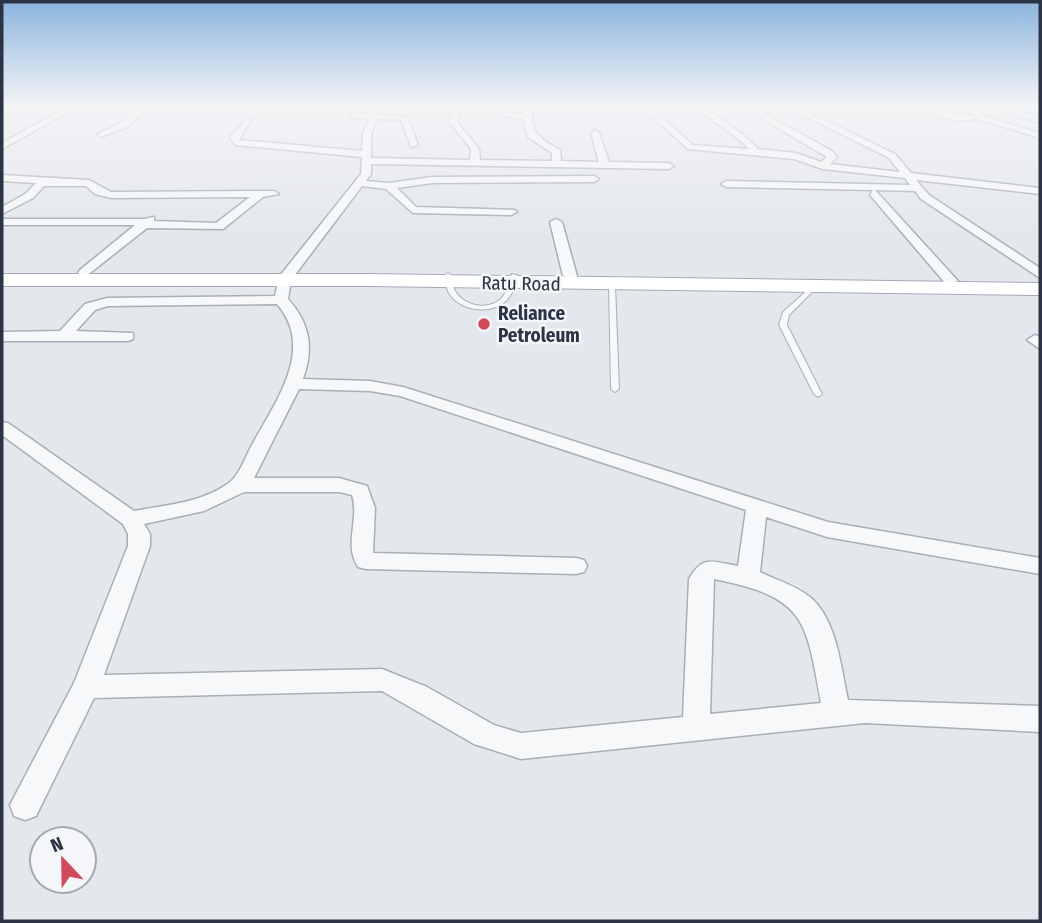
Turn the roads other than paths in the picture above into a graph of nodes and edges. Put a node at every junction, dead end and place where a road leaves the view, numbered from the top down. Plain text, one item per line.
1 (288, 148) edge
2 (367, 148) edge
3 (474, 148) edge
4 (550, 148) edge
5 (600, 148) edge
6 (692, 148) edge
7 (753, 148) edge
8 (820, 148) edge
9 (876, 148) edge
10 (759, 153) junction
11 (367, 158) junction
12 (475, 163) junction
13 (556, 164) junction
14 (605, 165) junction
15 (669, 166) dead end
16 (823, 166) junction
17 (772, 170) dead end
18 (906, 174) junction
19 (2, 178) edge
20 (594, 179) dead end
21 (44, 183) junction
22 (359, 183) junction
23 (726, 184) dead end
24 (778, 185) junction
25 (389, 186) junction
26 (916, 188) junction
27 (1040, 191) edge
28 (874, 193) dead end
29 (261, 194) junction
30 (274, 194) dead end
31 (179, 197) junction
32 (168, 205) dead end
33 (2, 211) edge
34 (511, 212) dead end
35 (157, 213) dead end
36 (2, 222) edge
37 (556, 222) dead end
38 (145, 223) junction
39 (2, 272) edge
40 (85, 273) junction
41 (1040, 274) edge
42 (570, 276) junction
43 (512, 279) junction
44 (2, 280) edge
45 (1040, 280) edge
46 (951, 281) junction
47 (285, 285) junction
48 (612, 285) junction
49 (814, 287) junction
50 (1040, 289) edge
51 (2, 336) edge
52 (64, 336) junction
53 (128, 336) dead end
54 (294, 384) junction
55 (615, 389) dead end
56 (818, 394) dead end
57 (2, 427) edge
58 (240, 485) junction
59 (757, 507) junction
60 (131, 519) junction
61 (576, 566) dead end
62 (1040, 566) edge
63 (746, 576) junction
64 (86, 687) junction
65 (837, 714) junction
66 (1039, 721) edge
67 (696, 727) junction
68 (25, 805) dead end

1 - 11 street
2 - 11 street
3 - 12 street
4 - 13 street
5 - 14 street
6 - 10 street
7 - 10 street
8 - 16 street
9 - 18 street
10 - 16 street
11 - 12 street
11 - 22 street
12 - 13 street
13 - 14 street
14 - 15 street
16 - 18 street
17 - 24 street
18 - 26 street
18 - 27 street
19 - 21 street
20 - 25 street
21 - 31 street
21 - 33 street
22 - 25 street
22 - 47 street
23 - 24 street
24 - 26 street
25 - 34 street
26 - 41 street
28 - 46 street
29 - 30 street
29 - 31 street
29 - 38 street
31 - 32 street
35 - 38 street
36 - 38 street
37 - 42 street
38 - 40 street
39 - 40 main road, Ratu Road
40 - 47 main road, Ratu Road
42 - 43 main road, Ratu Road
42 - 46 main road, Ratu Road
43 - 47 main road, Ratu Road
43 - 48 main road, Ratu Road
44 - 47 main road, Ratu Road
45 - 46 main road, Ratu Road
47 - 52 street
47 - 54 street
48 - 49 main road, Ratu Road
48 - 55 lane
49 - 50 main road, Ratu Road
49 - 56 lane
51 - 52 street
52 - 53 street
54 - 58 street
54 - 59 street
57 - 60 street
58 - 60 street
58 - 61 street
59 - 62 street
59 - 63 street
60 - 64 street
63 - 65 street
63 - 67 street
64 - 67 street
64 - 68 street
65 - 66 street
65 - 67 street

